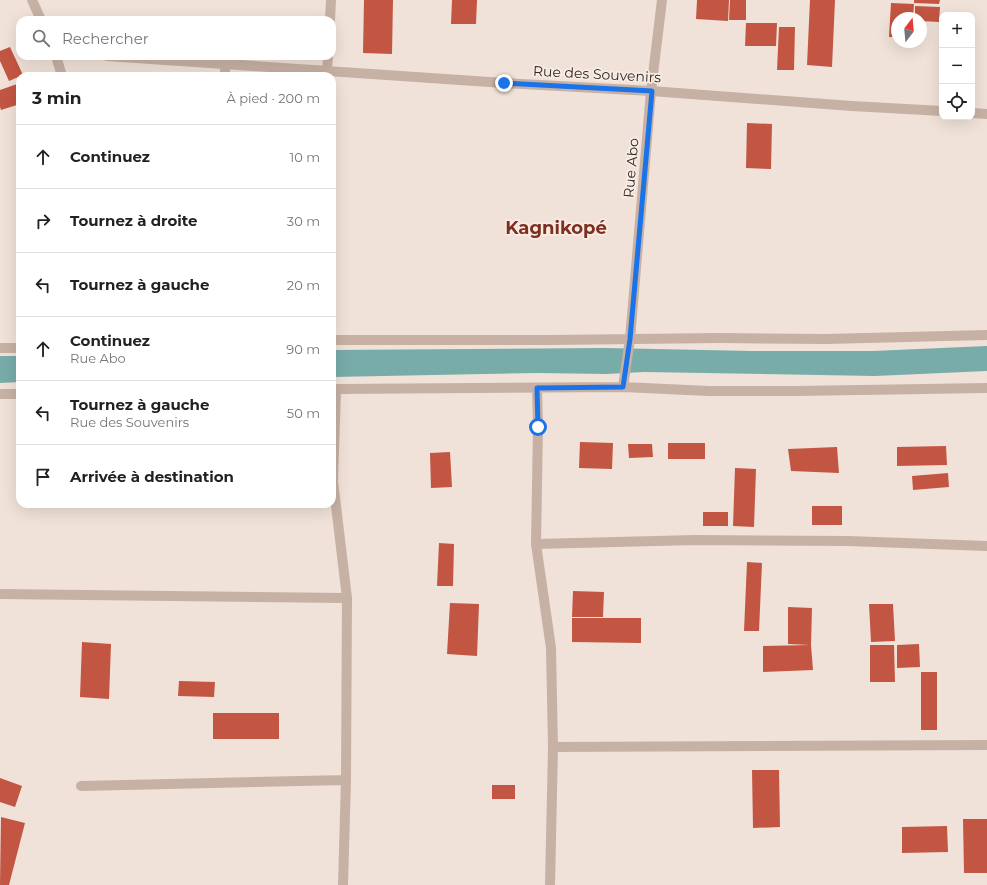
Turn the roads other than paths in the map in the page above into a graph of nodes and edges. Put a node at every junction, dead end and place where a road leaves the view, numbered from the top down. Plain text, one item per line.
1 (32, 0) edge
2 (331, 0) edge
3 (662, 0) edge
4 (38, 16) edge
5 (330, 16) edge
6 (57, 60) edge
7 (166, 60) edge
8 (328, 60) edge
9 (225, 64) junction
10 (327, 71) junction
11 (61, 72) edge
12 (225, 72) edge
13 (652, 91) junction
14 (939, 111) edge
15 (975, 113) edge
16 (987, 114) edge
17 (987, 335) edge
18 (630, 339) junction
19 (336, 340) edge
20 (0, 348) edge
21 (16, 348) edge
22 (623, 387) junction
23 (537, 388) junction
24 (987, 388) edge
25 (336, 389) edge
26 (0, 394) edge
27 (16, 394) edge
28 (336, 507) edge
29 (536, 544) junction
30 (987, 546) edge
31 (0, 594) edge
32 (346, 598) junction
33 (987, 745) edge
34 (553, 746) junction
35 (346, 780) junction
36 (81, 786) dead end
37 (343, 885) edge
38 (550, 885) edge

1 - 4 street
2 - 5 street
3 - 13 street, Rue Abo
6 - 11 street
7 - 9 street, Rue des Souvenirs
8 - 10 street
9 - 10 street, Rue des Souvenirs
9 - 12 street
10 - 13 street, Rue des Souvenirs
13 - 14 street, Rue des Souvenirs
13 - 18 street, Rue Abo
15 - 16 street
17 - 18 street
18 - 19 street
18 - 22 street, Rue Abo
20 - 21 street
22 - 23 street
22 - 24 street
23 - 25 street
23 - 29 street
26 - 27 street
28 - 32 street
29 - 30 street
29 - 34 street
31 - 32 street
32 - 35 street
33 - 34 street
34 - 38 street
35 - 36 street
35 - 37 street

